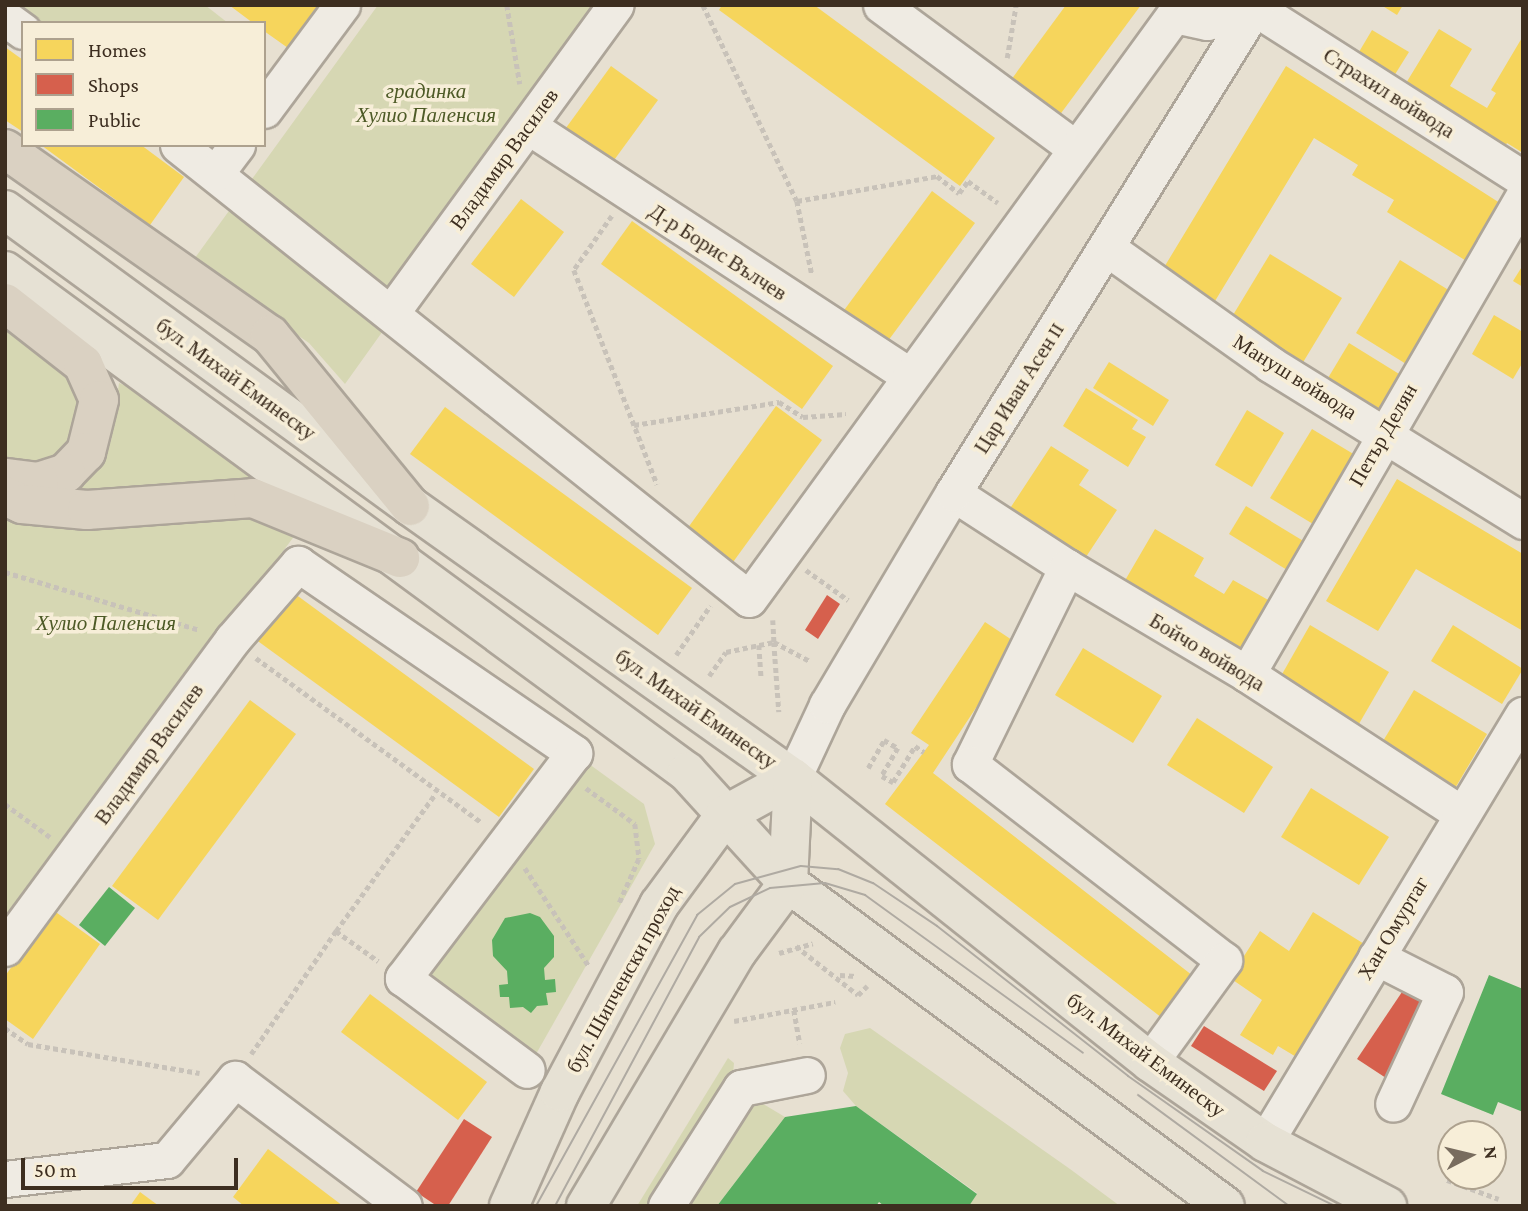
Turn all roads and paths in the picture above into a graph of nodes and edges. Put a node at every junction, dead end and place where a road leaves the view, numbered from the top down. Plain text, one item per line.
1 (342, 5) edge
2 (507, 5) edge
3 (616, 5) edge
4 (881, 5) edge
5 (1016, 5) edge
6 (704, 7) edge
7 (1256, 7) edge
8 (5, 18) edge
9 (21, 30) edge
10 (1000, 93) junction
11 (266, 107) edge
12 (528, 126) junction
13 (181, 147) edge
14 (236, 147) edge
15 (5, 149) edge
16 (1076, 149) junction
17 (216, 173) junction
18 (1523, 178) edge
19 (628, 193) junction
20 (1523, 197) edge
21 (797, 201) junction
22 (5, 210) edge
23 (1023, 222) junction
24 (1107, 248) junction
25 (5, 271) edge
26 (5, 303) edge
27 (391, 313) junction
28 (821, 319) junction
29 (910, 376) junction
30 (886, 411) junction
31 (634, 425) junction
32 (1384, 432) junction
33 (5, 478) edge
34 (659, 488) dead end
35 (953, 493) junction
36 (5, 496) edge
37 (410, 506) junction
38 (1523, 521) edge
39 (783, 553) junction
40 (400, 558) junction
41 (1067, 568) junction
42 (5, 572) edge
43 (848, 600) dead end
44 (772, 610) dead end
45 (690, 634) dead end
46 (232, 640) junction
47 (774, 642) junction
48 (759, 645) junction
49 (676, 655) dead end
50 (809, 661) dead end
51 (1247, 674) junction
52 (709, 676) dead end
53 (761, 676) dead end
54 (779, 712) dead end
55 (1523, 715) edge
56 (924, 752) dead end
57 (868, 768) dead end
58 (793, 778) junction
59 (436, 792) junction
60 (5, 804) edge
61 (615, 809) dead end
62 (1460, 813) junction
63 (725, 815) junction
64 (508, 841) junction
65 (74, 855) junction
66 (639, 859) dead end
67 (788, 883) junction
68 (336, 931) junction
69 (813, 943) dead end
70 (795, 946) junction
71 (5, 948) edge
72 (1376, 957) junction
73 (768, 958) dead end
74 (589, 966) dead end
75 (823, 968) junction
76 (833, 971) dead end
77 (840, 975) dead end
78 (856, 976) dead end
79 (403, 978) junction
80 (867, 986) dead end
81 (835, 1002) dead end
82 (794, 1010) junction
83 (723, 1023) dead end
84 (5, 1028) edge
85 (803, 1059) joint
86 (1150, 1062) junction
87 (527, 1070) dead end
88 (234, 1079) junction
89 (1393, 1104) dead end
90 (1265, 1142) junction
91 (5, 1180) edge
92 (1474, 1190) edge
93 (1499, 1199) dead end
94 (404, 1206) edge
95 (509, 1206) edge
96 (586, 1206) edge
97 (666, 1206) edge
98 (1225, 1206) edge
99 (1387, 1206) edge

1 - 11 street
2 - 12 path
3 - 12 street, Владимир Василев
4 - 10 street
5 - 10 path
6 - 21 path
7 - 16 street
7 - 18 street, Страхил войвода
7 - 24 street, Цар Иван Асен II
8 - 9 street
10 - 16 street
12 - 19 street, Д-р Борис Вълчев
12 - 27 street, Владимир Василев
13 - 17 street
14 - 17 street
15 - 37 highway
16 - 23 street
17 - 27 street
19 - 28 street, Д-р Борис Вълчев
19 - 31 path
20 - 32 street, Петър Делян
21 - 23 path
21 - 28 path
22 - 37 main road, бул. Михай Еминеску
23 - 29 street
24 - 32 street, Мануш войвода
24 - 35 street, Цар Иван Асен II
25 - 40 main road
26 - 33 highway
27 - 39 street
28 - 29 street, Д-р Борис Вълчев
29 - 30 street
30 - 31 path
30 - 39 street
31 - 34 path
32 - 38 street, Мануш войвода
32 - 51 street, Петър Делян
35 - 41 street, Бойчо войвода
35 - 58 street, Цар Иван Асен II
36 - 40 highway
37 - 58 main road, бул. Михай Еминеску
39 - 43 path
40 - 63 main road
41 - 51 street, Бойчо войвода
41 - 86 street
42 - 46 path
44 - 47 path
45 - 49 path
46 - 59 path
46 - 64 street, Владимир Василев
46 - 65 street, Владимир Василев
47 - 48 path
47 - 50 path
47 - 54 path
48 - 52 path
48 - 53 path
51 - 62 street, Бойчо войвода
55 - 62 street, Хан Омуртаг
56 - 57 path
58 - 63 main road, бул. Шипченски проход
58 - 67 main road
58 - 86 main road, бул. Михай Еминеску
59 - 64 path
59 - 68 path
60 - 65 path
61 - 66 path
62 - 72 street, Хан Омуртаг
63 - 67 main road
63 - 95 main road, бул. Шипченски проход
64 - 74 path
64 - 79 street
65 - 71 street, Владимир Василев
67 - 96 main road
67 - 98 main road
68 - 79 path
68 - 88 path
69 - 70 path
70 - 73 path
70 - 75 path
72 - 89 street
72 - 90 street, Хан Омуртаг
75 - 76 path
75 - 80 path
77 - 78 path
79 - 87 street
81 - 82 path
82 - 83 path
82 - 85 path
84 - 88 path
85 - 97 street
86 - 90 main road, бул. Михай Еминеску
88 - 91 street
88 - 94 street
90 - 99 main road, бул. Михай Еминеску
92 - 93 path

